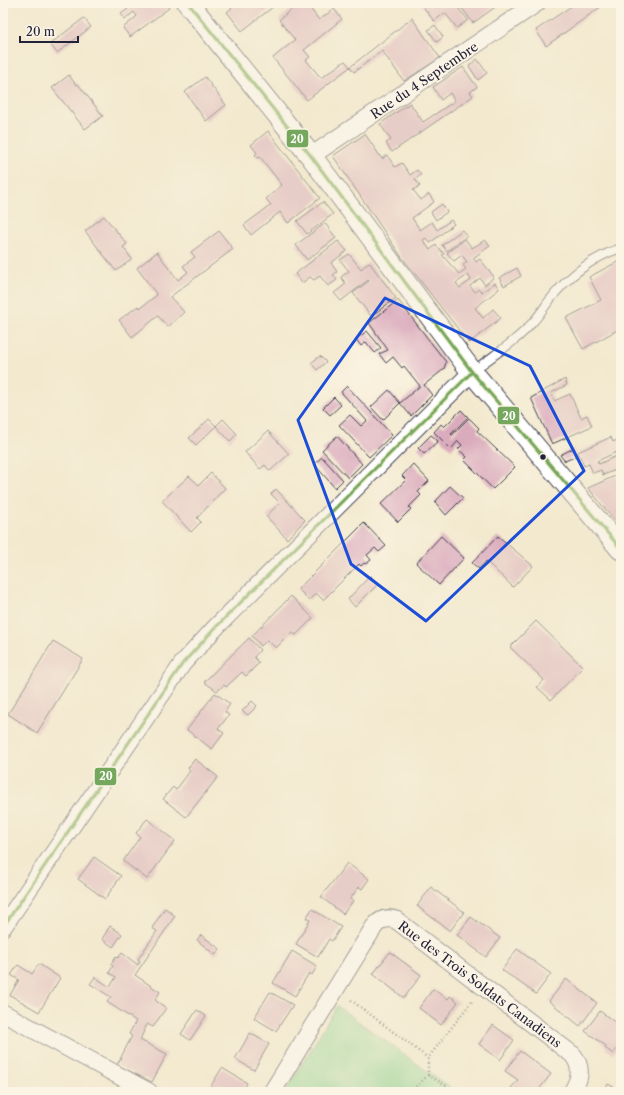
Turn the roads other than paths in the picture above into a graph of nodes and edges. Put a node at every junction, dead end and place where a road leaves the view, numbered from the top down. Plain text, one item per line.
1 (188, 3) edge
2 (537, 3) edge
3 (311, 156) junction
4 (621, 248) edge
5 (472, 372) junction
6 (621, 549) edge
7 (3, 927) edge
8 (3, 1013) edge
9 (149, 1092) edge
10 (272, 1092) edge
11 (572, 1092) edge

1 - 3 street
2 - 3 street, Rue du 4 Septembre
3 - 5 street
4 - 5 lane
5 - 6 street
5 - 7 street
8 - 9 street
10 - 11 street, Rue des Trois Soldats Canadiens

